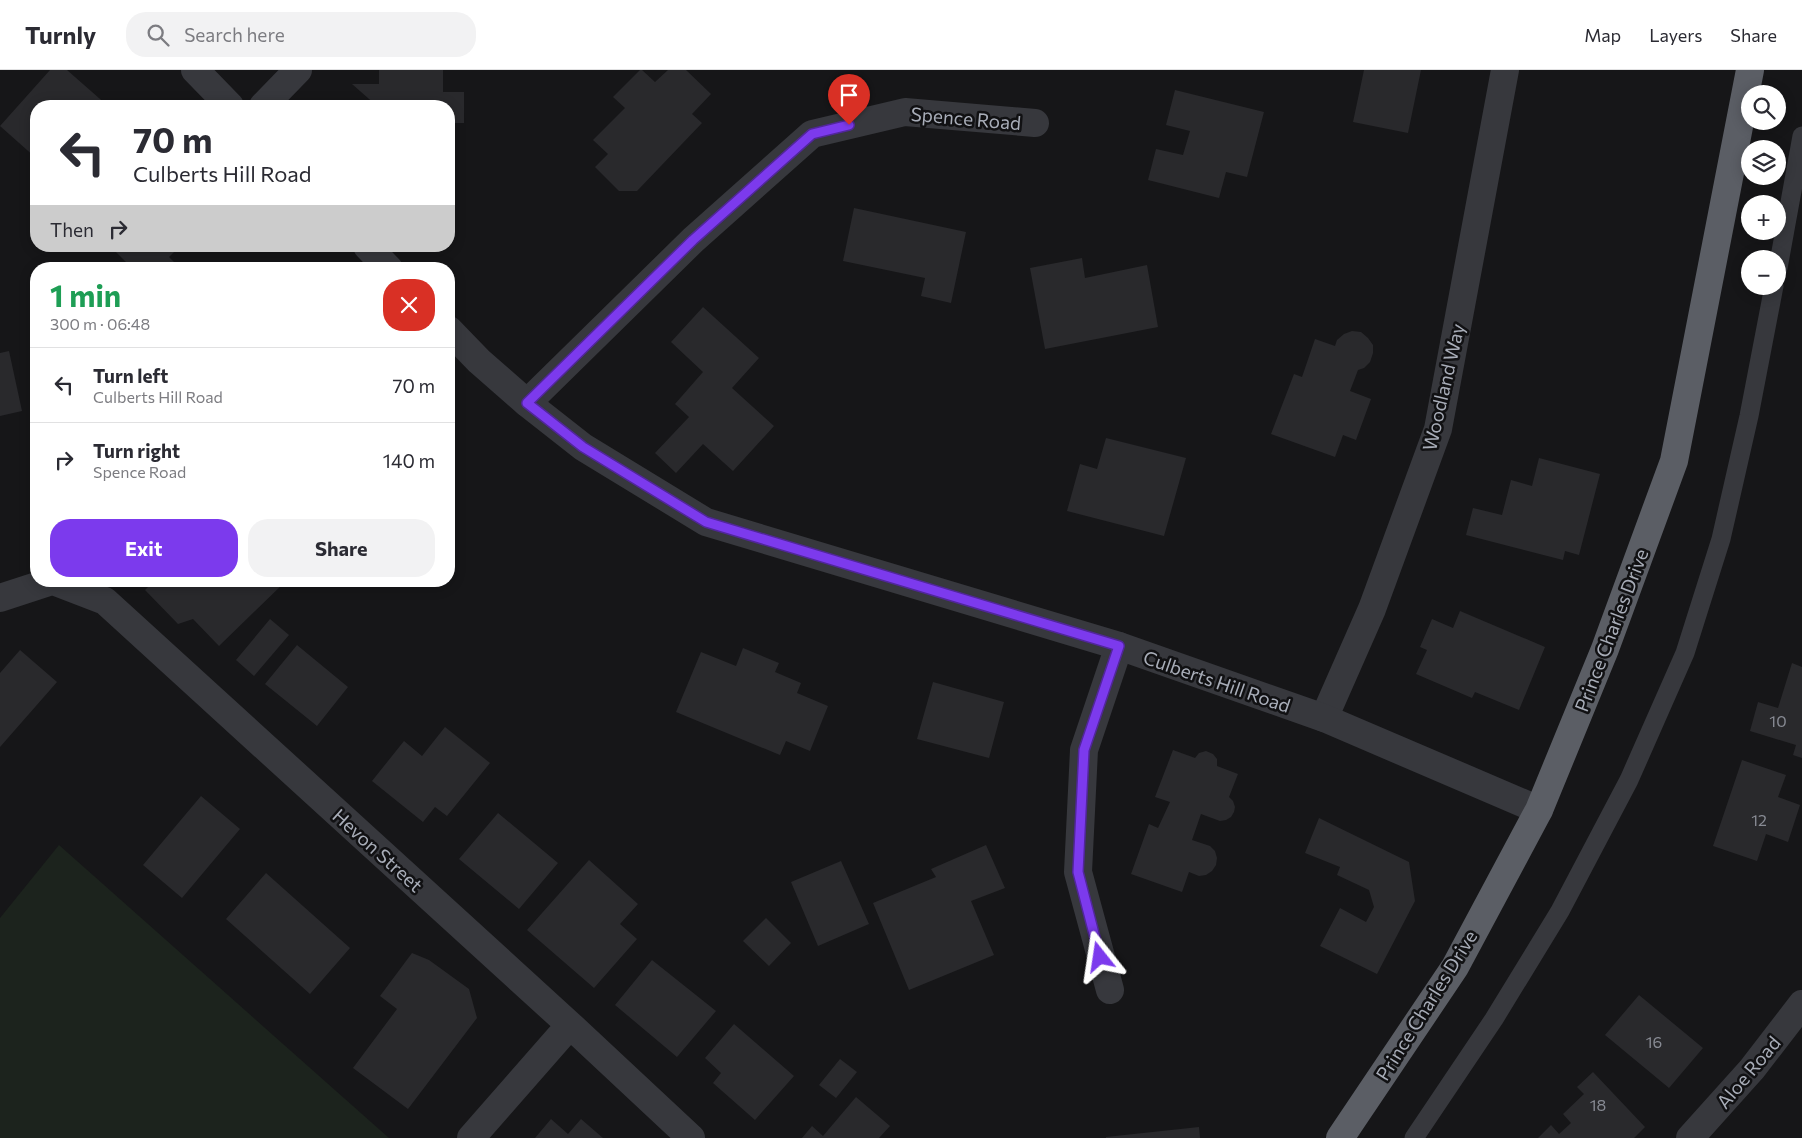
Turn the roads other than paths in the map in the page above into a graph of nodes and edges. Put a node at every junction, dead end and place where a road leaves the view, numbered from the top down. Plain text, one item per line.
1 (194, 70) edge
2 (298, 70) edge
3 (1505, 70) edge
4 (1750, 70) edge
5 (224, 100) edge
6 (269, 100) edge
7 (1035, 123) dead end
8 (1802, 136) edge
9 (1781, 250) edge
10 (373, 252) edge
11 (382, 262) edge
12 (1772, 295) edge
13 (455, 336) edge
14 (527, 403) junction
15 (34, 587) edge
16 (68, 587) edge
17 (0, 598) edge
18 (1119, 646) junction
19 (1324, 718) junction
20 (1539, 810) junction
21 (1110, 990) dead end
22 (1802, 1004) edge
23 (570, 1025) junction
24 (471, 1138) edge
25 (691, 1138) edge
26 (1340, 1138) edge
27 (1414, 1138) edge
28 (1690, 1138) edge

1 - 5 street
2 - 6 street
3 - 19 street, Woodland Way
4 - 20 highway, Prince Charles Drive
7 - 14 street, Spence Road
8 - 9 lane
10 - 11 street
12 - 27 lane
13 - 14 street, Culberts Hill Road
14 - 18 street, Culberts Hill Road
15 - 17 street
16 - 23 street, Hevon Street
18 - 19 street, Culberts Hill Road
18 - 21 street
19 - 20 street, Culberts Hill Road
20 - 26 highway, Prince Charles Drive
22 - 28 street, Aloe Road
23 - 24 street
23 - 25 street, Hevon Street

